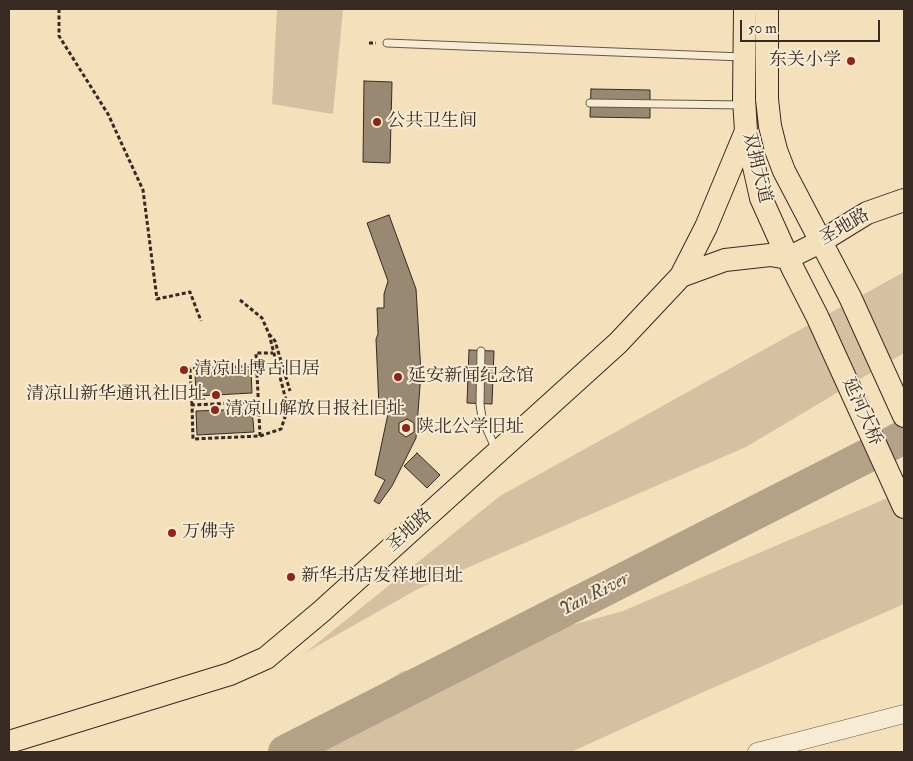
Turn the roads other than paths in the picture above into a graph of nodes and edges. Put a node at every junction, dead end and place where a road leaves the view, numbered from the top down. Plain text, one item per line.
1 (745, 9) edge
2 (767, 9) edge
3 (387, 43) dead end
4 (744, 57) junction
5 (590, 103) dead end
6 (745, 105) junction
7 (746, 131) junction
8 (904, 200) edge
9 (820, 242) junction
10 (788, 258) junction
11 (681, 276) junction
12 (817, 316) joint
13 (480, 350) dead end
14 (904, 416) edge
15 (497, 452) junction
16 (904, 507) edge
17 (904, 714) edge
18 (9, 742) edge
19 (757, 752) edge

1 - 4 main road, 双拥大道
2 - 9 main road, 双拥大道
3 - 4 lane
4 - 6 main road, 双拥大道
5 - 6 lane
6 - 7 main road, 双拥大道
7 - 10 main road, 双拥大道
7 - 11 main road
8 - 9 main road, 圣地路
9 - 10 main road, 圣地路
9 - 14 main road, 双拥大道
10 - 11 main road
10 - 12 main road, 双拥大道
11 - 15 main road, 圣地路
12 - 16 main road, 延河大桥
13 - 15 lane
15 - 18 main road, 圣地路
17 - 19 street

